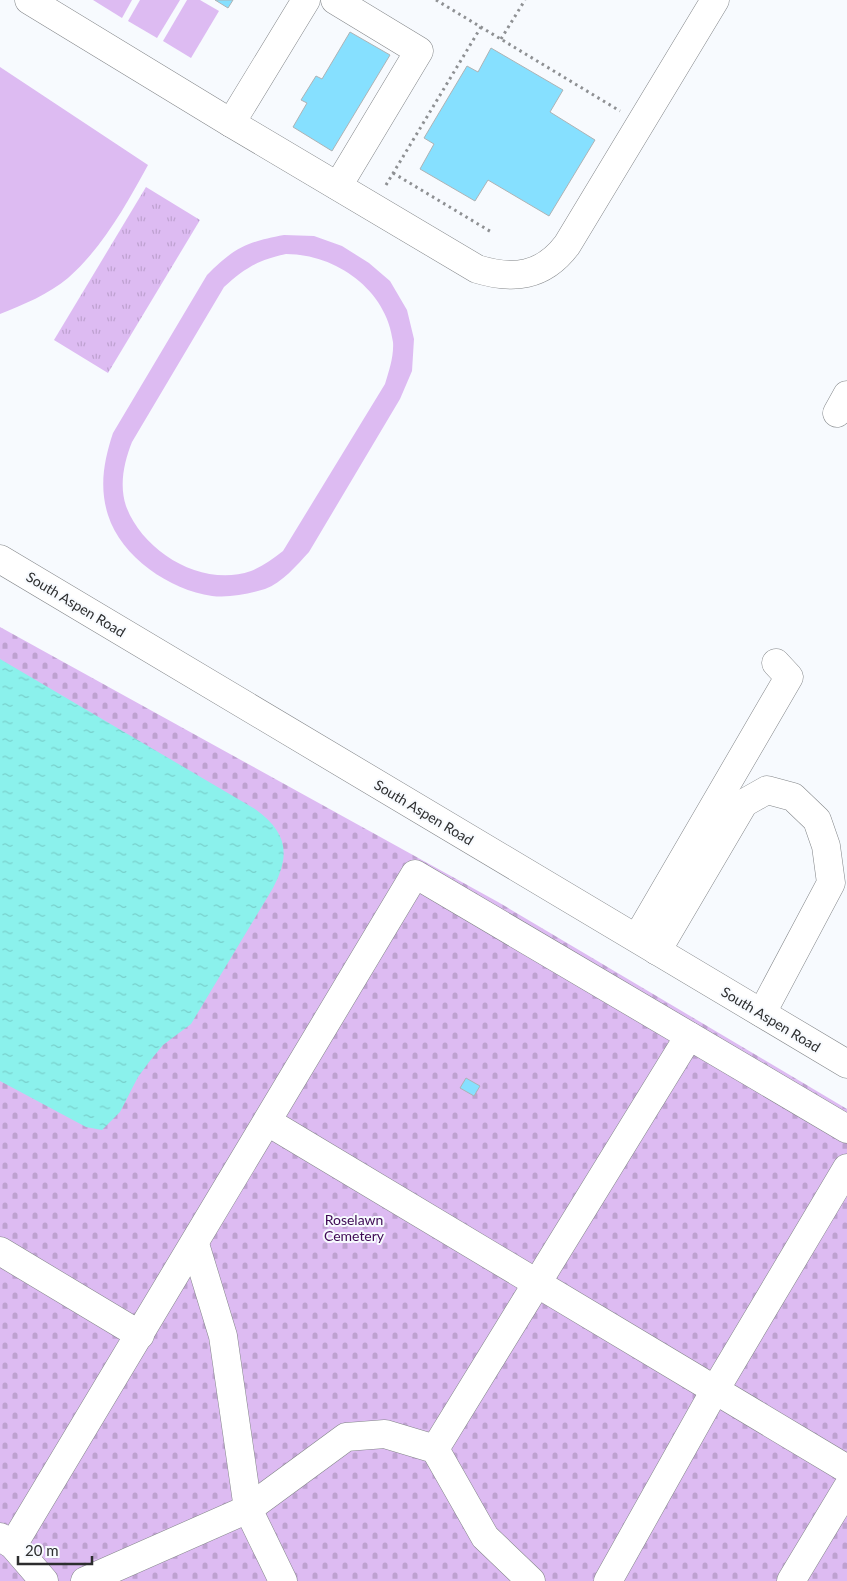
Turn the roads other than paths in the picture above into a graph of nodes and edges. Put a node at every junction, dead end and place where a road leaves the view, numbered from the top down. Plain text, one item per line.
1 (29, 0) edge
2 (306, 0) edge
3 (336, 0) edge
4 (715, 0) edge
5 (231, 123) junction
6 (338, 186) junction
7 (0, 559) edge
8 (776, 663) dead end
9 (647, 945) junction
10 (762, 1013) junction
11 (689, 1036) junction
12 (847, 1064) edge
13 (268, 1122) junction
14 (847, 1129) edge
15 (847, 1168) edge
16 (195, 1244) junction
17 (0, 1251) edge
18 (537, 1284) junction
19 (140, 1335) junction
20 (714, 1390) junction
21 (435, 1449) junction
22 (847, 1469) edge
23 (847, 1488) edge
24 (248, 1509) junction
25 (7, 1541) edge
26 (44, 1581) edge
27 (86, 1581) edge
28 (283, 1581) edge
29 (531, 1581) edge
30 (608, 1581) edge
31 (791, 1581) edge

1 - 5 street
2 - 5 street
3 - 6 street
4 - 6 street
5 - 6 street
7 - 9 street, South Aspen Road
8 - 9 street
9 - 10 street, South Aspen Road
9 - 10 street
10 - 12 street, South Aspen Road
11 - 13 street
11 - 14 street
11 - 18 street
13 - 16 street
13 - 18 street
15 - 20 street
16 - 19 street
16 - 24 street
17 - 19 street
18 - 20 street
18 - 21 street
19 - 25 street
20 - 22 street
20 - 30 street
21 - 24 street
21 - 29 street
23 - 31 street
24 - 27 street
24 - 28 street
25 - 26 street

